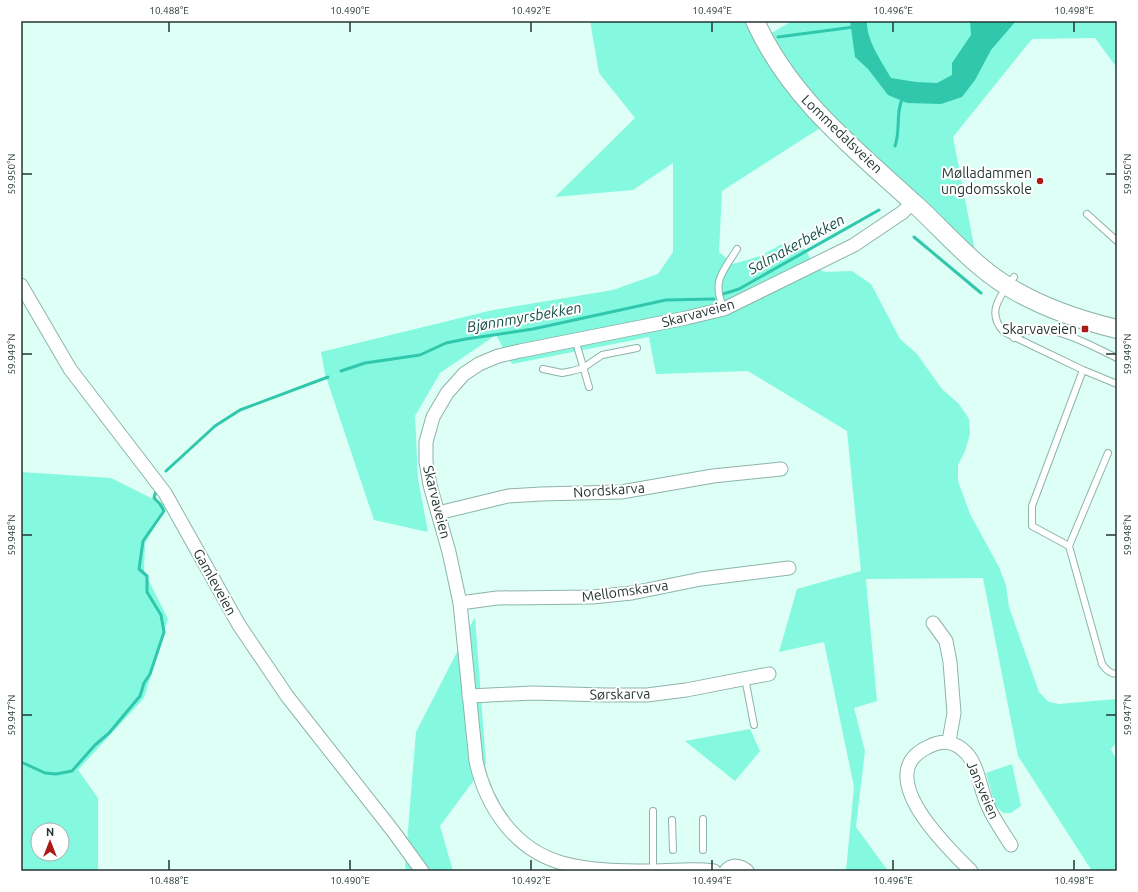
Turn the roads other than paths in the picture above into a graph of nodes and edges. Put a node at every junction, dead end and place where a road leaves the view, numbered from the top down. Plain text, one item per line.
1 (755, 21) edge
2 (913, 202) junction
3 (1087, 214) dead end
4 (1117, 240) edge
5 (737, 249) dead end
6 (1011, 282) junction
7 (21, 285) edge
8 (724, 309) junction
9 (1117, 325) edge
10 (1117, 329) edge
11 (1014, 338) junction
12 (574, 339) junction
13 (637, 348) dead end
14 (1117, 358) edge
15 (583, 368) junction
16 (543, 369) dead end
17 (1083, 370) junction
18 (1117, 384) edge
19 (589, 387) dead end
20 (1108, 453) dead end
21 (781, 469) dead end
22 (438, 513) junction
23 (1069, 546) junction
24 (789, 568) dead end
25 (460, 603) junction
26 (933, 623) dead end
27 (768, 674) dead end
28 (1117, 674) edge
29 (745, 678) junction
30 (469, 696) junction
31 (754, 725) dead end
32 (949, 741) junction
33 (653, 811) dead end
34 (703, 819) dead end
35 (672, 820) dead end
36 (1011, 845) dead end
37 (673, 850) dead end
38 (703, 850) dead end
39 (608, 870) edge
40 (422, 871) edge
41 (653, 871) edge
42 (714, 871) edge
43 (726, 871) edge
44 (746, 871) edge
45 (971, 871) edge

1 - 2 main road, Lommedalsveien
2 - 6 main road, Lommedalsveien
2 - 8 street, Skarvaveien
3 - 4 lane
5 - 8 lane
6 - 9 main road, Lommedalsveien
6 - 10 main road, Lommedalsveien
6 - 11 lane
7 - 40 street, Gamleveien
8 - 12 street, Skarvaveien
11 - 14 lane
11 - 17 lane
12 - 15 lane
12 - 22 street, Skarvaveien
13 - 15 lane
15 - 16 lane
15 - 19 lane
17 - 18 lane
17 - 23 lane
20 - 23 lane
21 - 22 street, Nordskarva
22 - 25 street, Skarvaveien
23 - 28 lane
24 - 25 street, Mellomskarva
25 - 30 street, Skarvaveien
26 - 32 street
27 - 29 street, Sørskarva
29 - 30 street, Sørskarva
29 - 31 lane
30 - 39 street, Skarvaveien
32 - 36 street, Jansveien
32 - 45 street
33 - 41 lane
34 - 38 lane
35 - 37 lane
39 - 41 street, Skarvaveien
41 - 42 street, Skarvaveien
43 - 44 street

